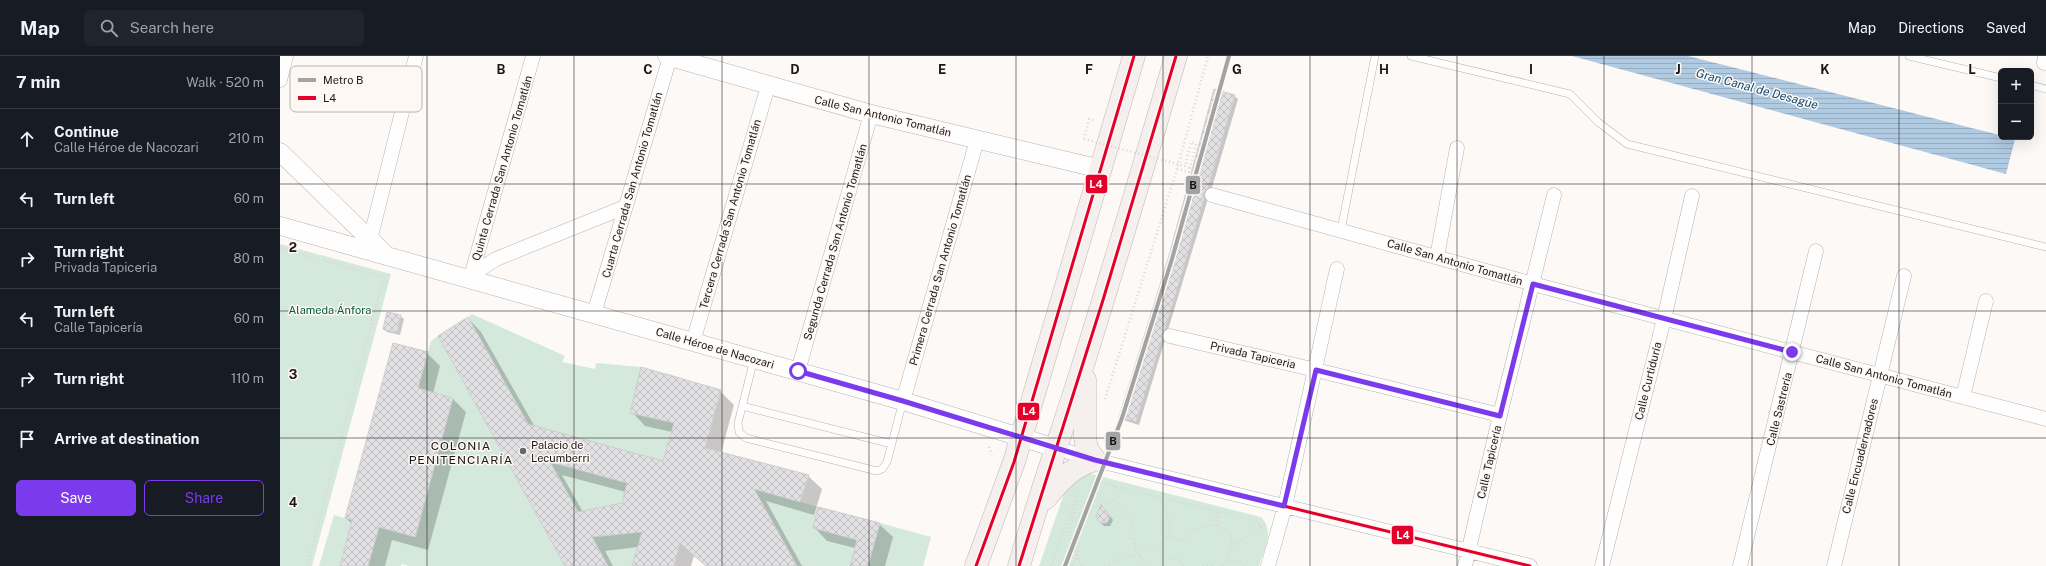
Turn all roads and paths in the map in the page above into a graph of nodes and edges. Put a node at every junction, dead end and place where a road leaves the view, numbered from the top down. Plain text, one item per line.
1 (286, 56) edge
2 (416, 56) edge
3 (533, 56) edge
4 (668, 56) edge
5 (1134, 56) edge
6 (1176, 56) edge
7 (1208, 56) edge
8 (1375, 56) edge
9 (1411, 56) edge
10 (1909, 56) edge
11 (414, 66) edge
12 (1998, 77) edge
13 (280, 80) edge
14 (768, 86) junction
15 (2034, 86) edge
16 (2046, 89) edge
17 (402, 112) edge
18 (871, 114) junction
19 (977, 140) junction
20 (1088, 142) dead end
21 (1457, 148) dead end
22 (280, 152) edge
23 (1185, 166) junction
24 (1101, 169) junction
25 (1177, 169) junction
26 (1216, 181) dead end
27 (1212, 195) dead end
28 (1554, 195) dead end
29 (1692, 196) dead end
30 (625, 207) junction
31 (280, 226) edge
32 (1342, 230) junction
33 (370, 240) junction
34 (2046, 247) edge
35 (280, 249) edge
36 (1816, 251) dead end
37 (387, 256) junction
38 (1436, 257) junction
39 (1337, 269) dead end
40 (1904, 276) dead end
41 (470, 280) junction
42 (1533, 284) junction
43 (1986, 301) dead end
44 (594, 314) junction
45 (1664, 319) junction
46 (1170, 336) dead end
47 (693, 342) junction
48 (1792, 352) junction
49 (1085, 357) junction
50 (754, 359) junction
51 (1316, 370) junction
52 (798, 371) junction
53 (1880, 375) junction
54 (1963, 397) junction
55 (903, 401) junction
56 (1103, 405) dead end
57 (742, 406) junction
58 (1500, 416) junction
59 (2046, 419) edge
60 (1021, 438) junction
61 (892, 444) junction
62 (989, 447) dead end
63 (1056, 448) junction
64 (992, 455) dead end
65 (1092, 470) junction
66 (1116, 487) junction
67 (1160, 497) junction
68 (1113, 500) junction
69 (1284, 506) junction
70 (1217, 510) junction
71 (1034, 515) junction
72 (1216, 525) junction
73 (1261, 526) junction
74 (1262, 533) dead end
75 (1170, 535) junction
76 (1134, 543) junction
77 (1233, 544) junction
78 (1157, 548) junction
79 (1469, 551) junction
80 (1077, 556) junction
81 (1140, 557) junction
82 (1224, 565) edge
83 (307, 566) edge
84 (976, 566) edge
85 (1019, 566) edge
86 (1051, 566) edge
87 (1072, 566) edge
88 (1082, 566) edge
89 (1108, 566) edge
90 (1147, 566) edge
91 (1185, 566) edge
92 (1203, 566) edge
93 (1215, 566) edge
94 (1244, 566) edge
95 (1268, 566) edge
96 (1465, 566) edge
97 (1530, 566) edge
98 (1602, 566) edge
99 (1740, 566) edge
100 (1834, 566) edge

1 - 13 street
2 - 11 street
3 - 41 street, Quinta Cerrada San Antonio Tomatlán
4 - 14 street, Calle San Antonio Tomatlán
4 - 30 street, Cuarta Cerrada San Antonio Tomatlán
5 - 24 main road
6 - 49 main road
7 - 25 path
8 - 32 lane
9 - 34 lane
10 - 12 lane
14 - 18 street, Calle San Antonio Tomatlán
14 - 47 street, Tercera Cerrada San Antonio Tomatlán
15 - 16 lane
17 - 33 street
18 - 19 street, Calle San Antonio Tomatlán
18 - 52 street, Segunda Cerrada San Antonio Tomatlán
19 - 24 street, Calle San Antonio Tomatlán
19 - 55 street, Primera Cerrada San Antonio Tomatlán
20 - 23 path, bridge
21 - 38 street
22 - 33 street, Calle Héroe de Nacozari
23 - 25 path
23 - 26 path, bridge
24 - 60 main road
25 - 56 path
27 - 32 street, Calle San Antonio Tomatlán
28 - 42 street, Calle Tapicería
29 - 45 street, Calle Curtiduría
30 - 41 street
30 - 44 street, Cuarta Cerrada San Antonio Tomatlán
31 - 37 street, Calle Héroe de Nacozari
32 - 38 street, Calle San Antonio Tomatlán
33 - 37 street, Calle Héroe de Nacozari
35 - 83 path
36 - 48 street, Calle Sastrería
37 - 41 street, Calle Héroe de Nacozari
38 - 42 street, Calle San Antonio Tomatlán
39 - 51 street
40 - 53 street, Calle Encuadernadores
41 - 44 street, Calle Héroe de Nacozari
42 - 45 street, Calle San Antonio Tomatlán
42 - 58 street, Calle Tapicería
43 - 54 street
44 - 47 street, Calle Héroe de Nacozari
45 - 48 street, Calle San Antonio Tomatlán
45 - 98 street, Calle Curtiduría
46 - 51 street, Privada Tapiceria
47 - 50 street, Calle Héroe de Nacozari
48 - 53 street, Calle San Antonio Tomatlán
48 - 99 street, Calle Sastrería
49 - 63 main road
49 - 65 main road
50 - 52 street, Calle Héroe de Nacozari
50 - 57 lane
51 - 58 street, Privada Tapiceria
51 - 69 street
52 - 55 street, Calle Héroe de Nacozari
53 - 54 street, Calle San Antonio Tomatlán
53 - 100 street, Calle Encuadernadores
54 - 59 street, Calle San Antonio Tomatlán
55 - 60 street, Calle Héroe de Nacozari
55 - 61 lane
57 - 61 lane
57 - 61 lane
58 - 79 street, Calle Tapicería
60 - 63 street, Calle Héroe de Nacozari
60 - 84 main road
62 - 64 path
63 - 65 street, Calle Héroe de Nacozari
63 - 71 main road
65 - 66 path
65 - 69 street, Calle Héroe de Nacozari
65 - 71 main road
66 - 67 path
66 - 68 path
67 - 70 path
67 - 75 path
68 - 76 path
68 - 80 path
69 - 79 street, Calle Héroe de Nacozari
69 - 95 street
70 - 72 path
70 - 73 path
71 - 85 main road
72 - 75 path
72 - 77 path
73 - 74 path
73 - 77 path
75 - 78 path
76 - 78 path
76 - 81 path
77 - 82 path
78 - 91 path
79 - 96 street, Calle Tapicería
79 - 97 street, Calle Héroe de Nacozari
80 - 86 path
80 - 87 path
80 - 88 path
81 - 89 path
81 - 90 path
82 - 94 path
92 - 93 path

